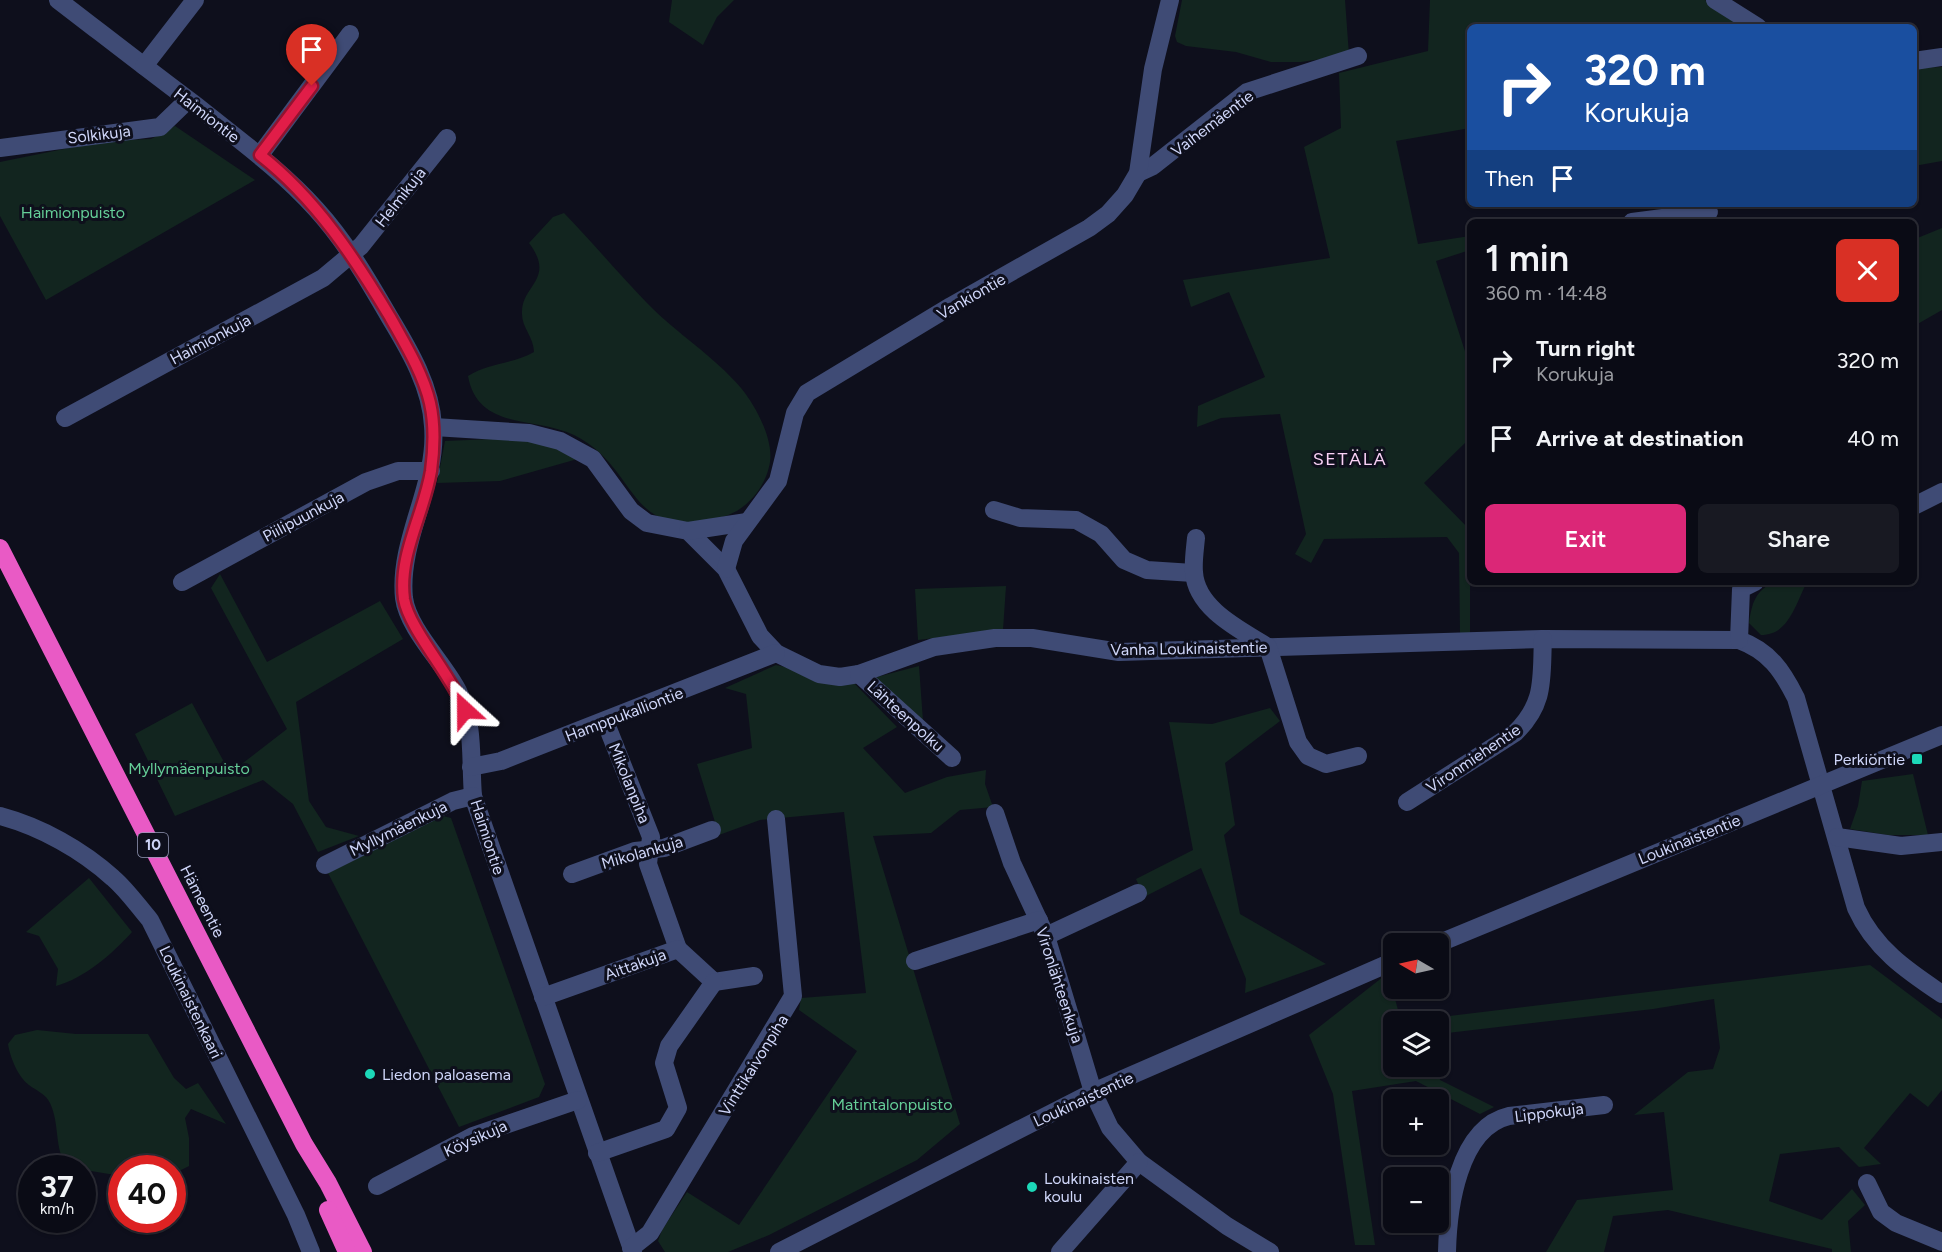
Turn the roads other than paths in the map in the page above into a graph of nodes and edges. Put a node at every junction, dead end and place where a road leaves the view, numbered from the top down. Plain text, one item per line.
1 (58, 0) edge
2 (195, 0) edge
3 (1170, 0) edge
4 (1715, 0) edge
5 (1753, 24) edge
6 (350, 34) dead end
7 (1358, 56) dead end
8 (1942, 57) edge
9 (1917, 61) edge
10 (144, 66) junction
11 (188, 100) junction
12 (447, 138) dead end
13 (0, 148) edge
14 (260, 155) junction
15 (1138, 173) junction
16 (1710, 212) edge
17 (1655, 219) edge
18 (352, 254) junction
19 (64, 418) dead end
20 (434, 427) junction
21 (431, 471) junction
22 (1942, 492) edge
23 (1917, 504) edge
24 (994, 510) dead end
25 (747, 522) junction
26 (688, 531) junction
27 (1196, 538) dead end
28 (0, 548) edge
29 (726, 569) junction
30 (1194, 573) junction
31 (182, 582) dead end
32 (1744, 585) edge
33 (1543, 639) junction
34 (1739, 640) junction
35 (1268, 647) junction
36 (776, 653) junction
37 (859, 674) junction
38 (605, 721) junction
39 (1942, 735) edge
40 (1359, 756) dead end
41 (952, 758) dead end
42 (471, 767) junction
43 (1821, 784) junction
44 (473, 796) junction
45 (1407, 802) dead end
46 (996, 813) dead end
47 (0, 816) edge
48 (776, 819) dead end
49 (712, 831) dead end
50 (1837, 837) junction
51 (1942, 842) edge
52 (649, 851) junction
53 (325, 865) dead end
54 (572, 874) dead end
55 (1138, 893) dead end
56 (1042, 928) junction
57 (1449, 939) edge
58 (678, 949) junction
59 (915, 961) dead end
60 (1383, 966) edge
61 (754, 976) dead end
62 (714, 982) junction
63 (1942, 994) edge
64 (543, 998) junction
65 (1093, 1092) junction
66 (578, 1101) junction
67 (1604, 1105) dead end
68 (304, 1144) junction
69 (597, 1153) junction
70 (1139, 1162) junction
71 (1867, 1183) dead end
72 (377, 1186) dead end
73 (1942, 1242) edge
74 (632, 1250) edge
75 (311, 1252) edge
76 (347, 1252) edge
77 (363, 1252) edge
78 (779, 1252) edge
79 (1060, 1252) edge
80 (1270, 1252) edge
81 (1447, 1252) edge

1 - 10 street, Haimiontie
2 - 10 street
3 - 15 street, Vankiontie
4 - 5 street
6 - 14 street
7 - 15 street, Vaihemäentie
8 - 9 street
10 - 11 street, Haimiontie
11 - 13 street, Solkikuja
11 - 14 street, Haimiontie
12 - 18 street, Helmikuja
14 - 18 street, Haimiontie
15 - 25 street, Vankiontie
16 - 17 street
18 - 19 street, Haimionkuja
18 - 20 street, Haimiontie
20 - 21 street, Haimiontie
20 - 26 street
21 - 31 street, Piilipuunkuja
21 - 42 street, Haimiontie
22 - 23 street
24 - 30 street
25 - 26 street
25 - 29 street, Vankiontie
26 - 29 street, Vanha Loukinaistentie
27 - 30 street
28 - 68 highway, Hämeentie / 10
29 - 36 street, Vanha Loukinaistentie
30 - 35 street
32 - 34 street
33 - 34 street, Vanha Loukinaistentie
33 - 35 street, Vanha Loukinaistentie
33 - 45 street, Vironmiehentie
34 - 43 street, Vanha Loukinaistentie
35 - 37 street, Vanha Loukinaistentie
35 - 40 street
36 - 37 street, Vanha Loukinaistentie
36 - 38 street, Hamppukalliontie
37 - 41 street, Lähteenpolku
38 - 42 street, Hamppukalliontie
38 - 52 street, Mikolanpiha
39 - 43 street, Loukinaistentie
42 - 44 street, Haimiontie
43 - 50 street
43 - 57 street, Loukinaistentie
44 - 53 street, Myllymäenkuja
44 - 64 street, Haimiontie
46 - 56 street, Vironlähteenkuja
47 - 75 street, Loukinaistenkaari
48 - 74 street, Vinttikaivonpiha
49 - 52 street, Mikolankuja
50 - 51 street
50 - 63 street
52 - 54 street, Mikolankuja
52 - 58 street, Mikolanpiha
55 - 56 street
56 - 59 street
56 - 65 street, Vironlähteenkuja
58 - 62 street, Aittakuja
58 - 64 street, Aittakuja
60 - 65 street, Loukinaistentie
61 - 62 street
62 - 69 street
64 - 66 street, Haimiontie
65 - 70 street, Vironlähteenkuja
65 - 78 street, Loukinaistentie
66 - 69 street, Haimiontie
66 - 72 street, Köysikuja
67 - 81 street, Lippokuja
68 - 76 highway, Hämeentie / 10
68 - 77 highway, Hämeentie / 10
69 - 74 street, Haimiontie
70 - 79 street
70 - 80 street, Vironlähteenkuja
71 - 73 street

